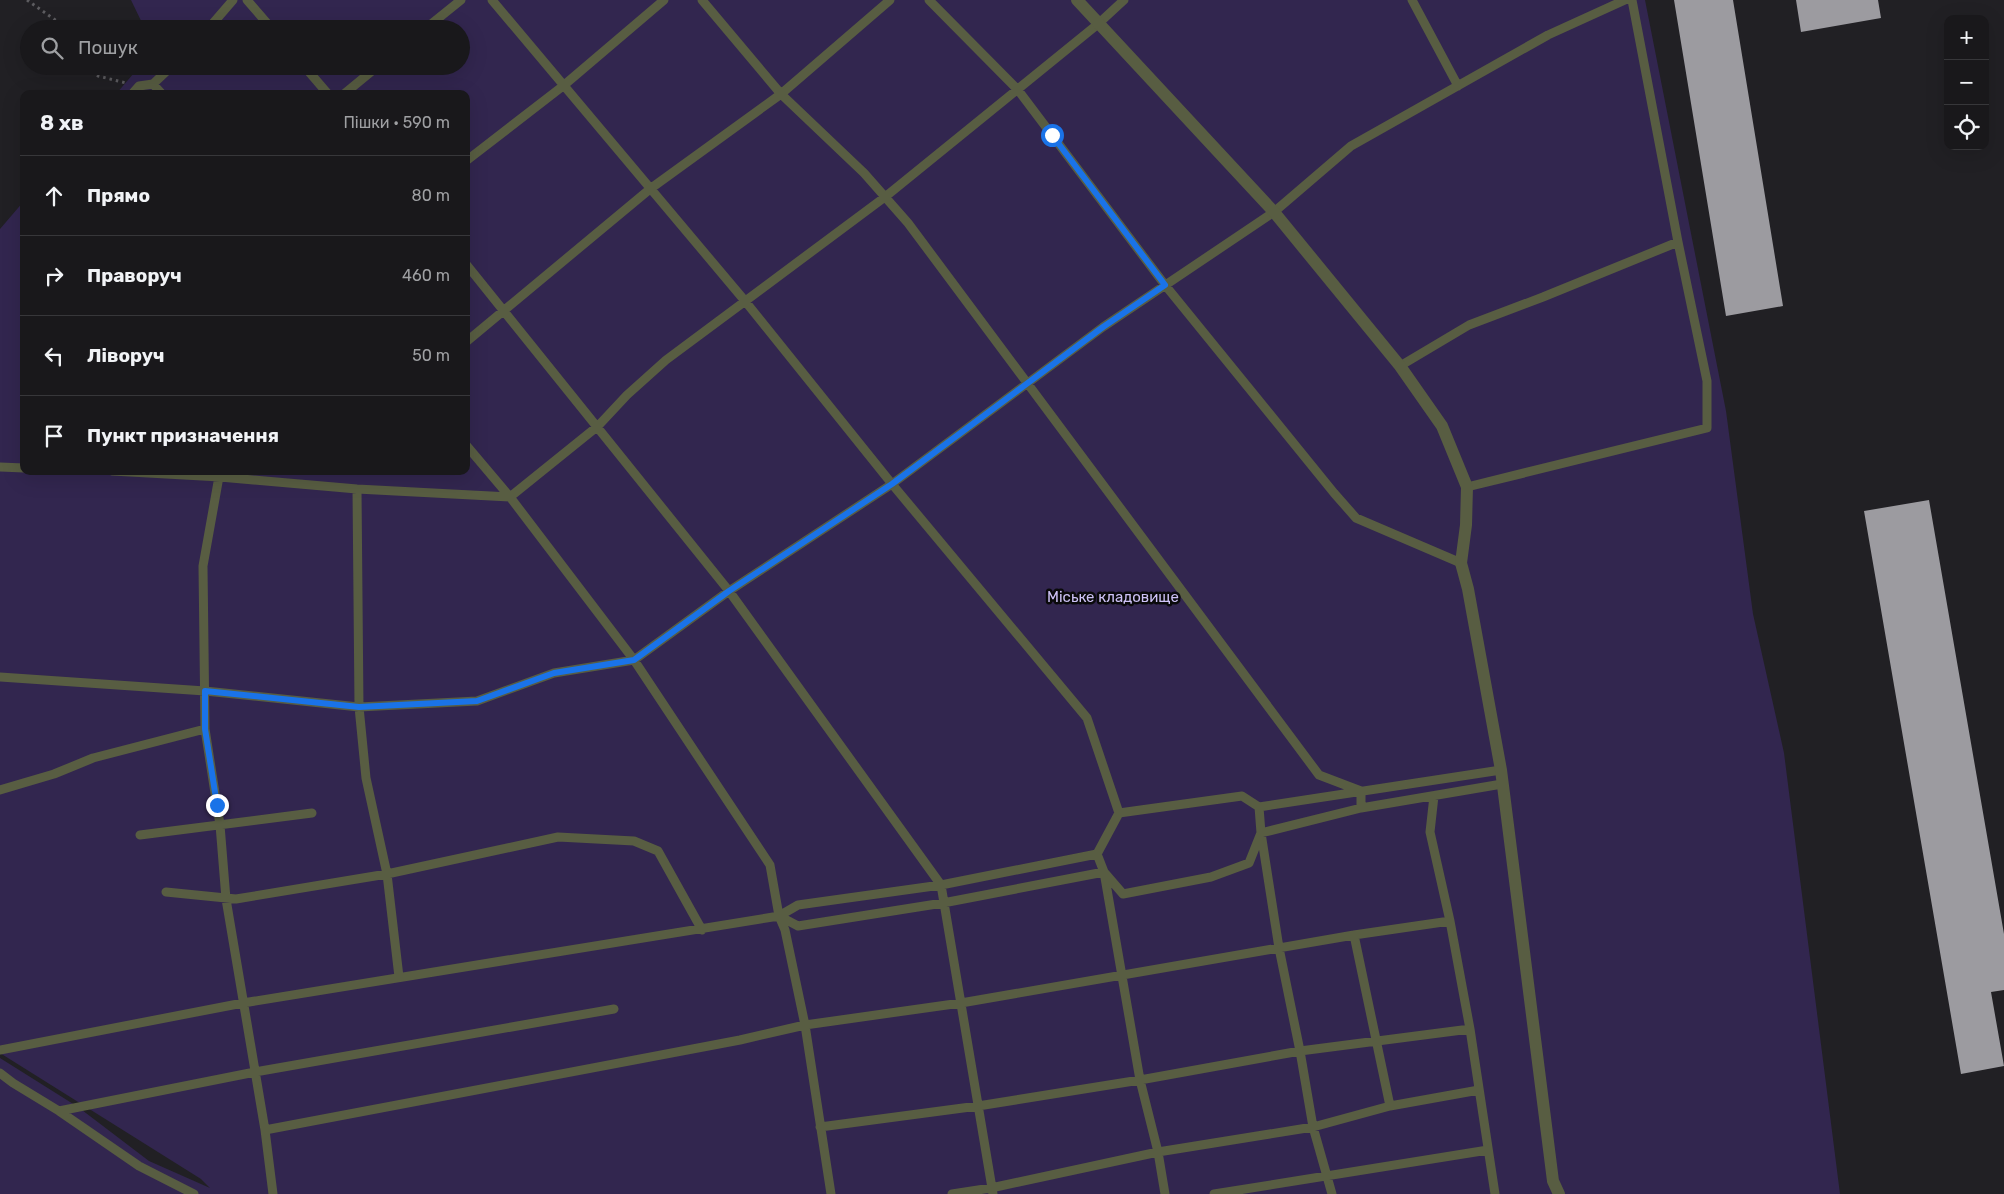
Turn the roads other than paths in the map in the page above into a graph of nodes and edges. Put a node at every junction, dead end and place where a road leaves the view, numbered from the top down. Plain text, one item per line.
1 (233, 0) edge
2 (247, 0) edge
3 (461, 0) edge
4 (492, 0) edge
5 (664, 0) edge
6 (702, 0) edge
7 (890, 0) edge
8 (929, 0) edge
9 (1077, 0) edge
10 (1124, 0) edge
11 (1412, 0) edge
12 (1625, 0) edge
13 (1632, 0) edge
14 (216, 20) edge
15 (264, 20) edge
16 (436, 20) edge
17 (1098, 24) junction
18 (163, 75) edge
19 (312, 75) edge
20 (367, 75) edge
21 (154, 84) junction
22 (563, 86) junction
23 (1458, 86) junction
24 (136, 90) edge
25 (159, 90) edge
26 (325, 90) edge
27 (349, 90) edge
28 (1018, 90) junction
29 (780, 94) junction
30 (470, 158) edge
31 (650, 189) junction
32 (885, 197) junction
33 (1274, 212) junction
34 (1678, 242) junction
35 (470, 269) edge
36 (1165, 285) junction
37 (745, 301) junction
38 (506, 311) junction
39 (470, 339) edge
40 (1400, 366) junction
41 (1027, 384) junction
42 (598, 426) junction
43 (470, 450) edge
44 (0, 467) edge
45 (20, 468) edge
46 (220, 475) edge
47 (229, 475) edge
48 (892, 484) junction
49 (1467, 487) junction
50 (357, 489) junction
51 (510, 497) junction
52 (1461, 563) junction
53 (729, 591) junction
54 (634, 660) junction
55 (0, 677) edge
56 (205, 691) junction
57 (359, 707) junction
58 (205, 729) junction
59 (1501, 770) junction
60 (1502, 784) junction
61 (0, 790) edge
62 (1361, 792) junction
63 (1434, 796) junction
64 (1260, 807) junction
65 (1361, 808) junction
66 (312, 813) dead end
67 (1119, 813) junction
68 (220, 824) junction
69 (1261, 833) junction
70 (140, 835) dead end
71 (1098, 854) junction
72 (1104, 872) junction
73 (387, 874) junction
74 (941, 884) junction
75 (166, 892) dead end
76 (226, 899) junction
77 (943, 903) junction
78 (779, 916) junction
79 (1450, 922) junction
80 (702, 930) junction
81 (1354, 935) junction
82 (1279, 948) junction
83 (1122, 975) junction
84 (399, 977) junction
85 (961, 1002) junction
86 (243, 1003) junction
87 (614, 1008) dead end
88 (805, 1026) junction
89 (1470, 1029) junction
90 (1377, 1043) junction
91 (0, 1050) edge
92 (1300, 1052) junction
93 (0, 1072) edge
94 (255, 1072) junction
95 (1140, 1080) junction
96 (1479, 1090) junction
97 (978, 1106) junction
98 (1390, 1106) junction
99 (59, 1111) junction
100 (1313, 1126) junction
101 (820, 1127) junction
102 (265, 1130) junction
103 (1488, 1150) junction
104 (1158, 1152) junction
105 (1328, 1175) junction
106 (992, 1191) edge
107 (194, 1194) edge
108 (273, 1194) edge
109 (831, 1194) edge
110 (952, 1194) edge
111 (1165, 1194) edge
112 (1214, 1194) edge
113 (1332, 1194) edge
114 (1495, 1194) edge
115 (1559, 1194) edge

1 - 14 lane
2 - 15 lane
3 - 16 lane
4 - 22 lane
5 - 22 lane
6 - 29 lane
7 - 29 lane
8 - 28 lane
9 - 17 street
10 - 17 lane
11 - 23 lane
12 - 23 lane
13 - 34 lane
17 - 28 lane
17 - 33 street
18 - 21 lane
19 - 26 lane
20 - 27 lane
21 - 24 lane
21 - 25 lane
22 - 30 lane
22 - 31 lane
23 - 33 lane
28 - 32 lane
28 - 36 lane
29 - 31 lane
29 - 32 lane
31 - 37 lane
31 - 38 lane
32 - 37 lane
32 - 41 lane
33 - 36 lane
33 - 40 street
34 - 40 lane
34 - 49 lane
35 - 38 lane
36 - 41 lane
36 - 52 lane
37 - 42 lane
37 - 48 lane
38 - 39 lane
38 - 42 lane
40 - 49 street
41 - 48 lane
41 - 62 lane
42 - 51 lane
42 - 53 lane
43 - 51 lane
44 - 45 lane
46 - 56 lane
47 - 50 lane
48 - 53 lane
48 - 67 lane
49 - 52 street
50 - 51 lane
50 - 57 lane
51 - 54 lane
52 - 59 street
53 - 54 lane
53 - 74 lane
54 - 57 lane
54 - 78 lane
55 - 56 lane
56 - 57 lane
56 - 58 lane
57 - 73 lane
58 - 61 lane
58 - 68 lane
59 - 60 street
59 - 62 lane
60 - 63 lane
60 - 115 street
62 - 64 lane
62 - 65 lane
63 - 65 lane
63 - 79 lane
64 - 67 lane
64 - 69 lane
65 - 69 lane
66 - 68 lane
67 - 71 lane
68 - 70 lane
68 - 76 lane
69 - 72 lane
69 - 82 lane
71 - 72 lane
71 - 74 lane
72 - 77 lane
72 - 83 lane
73 - 76 lane
73 - 80 lane
73 - 84 lane
74 - 77 lane
74 - 78 lane
75 - 76 lane
76 - 86 lane
77 - 78 lane
77 - 85 lane
78 - 80 lane
78 - 88 lane
79 - 81 lane
79 - 89 lane
80 - 84 lane
81 - 82 lane
81 - 90 lane
82 - 83 lane
82 - 92 lane
83 - 85 lane
83 - 95 lane
84 - 86 lane
85 - 88 lane
85 - 97 lane
86 - 91 lane
86 - 94 lane
87 - 94 lane
88 - 101 lane
88 - 102 lane
89 - 90 lane
89 - 96 lane
90 - 92 lane
90 - 98 lane
92 - 95 lane
92 - 100 lane
93 - 99 lane
94 - 99 lane
94 - 102 lane
95 - 97 lane
95 - 104 lane
96 - 98 lane
96 - 103 lane
97 - 101 lane
97 - 106 lane
98 - 100 lane
99 - 107 lane
100 - 104 lane
100 - 105 lane
101 - 109 lane
102 - 108 lane
103 - 105 lane
103 - 114 lane
104 - 106 lane
104 - 111 lane
105 - 112 lane
105 - 113 lane
106 - 110 lane

